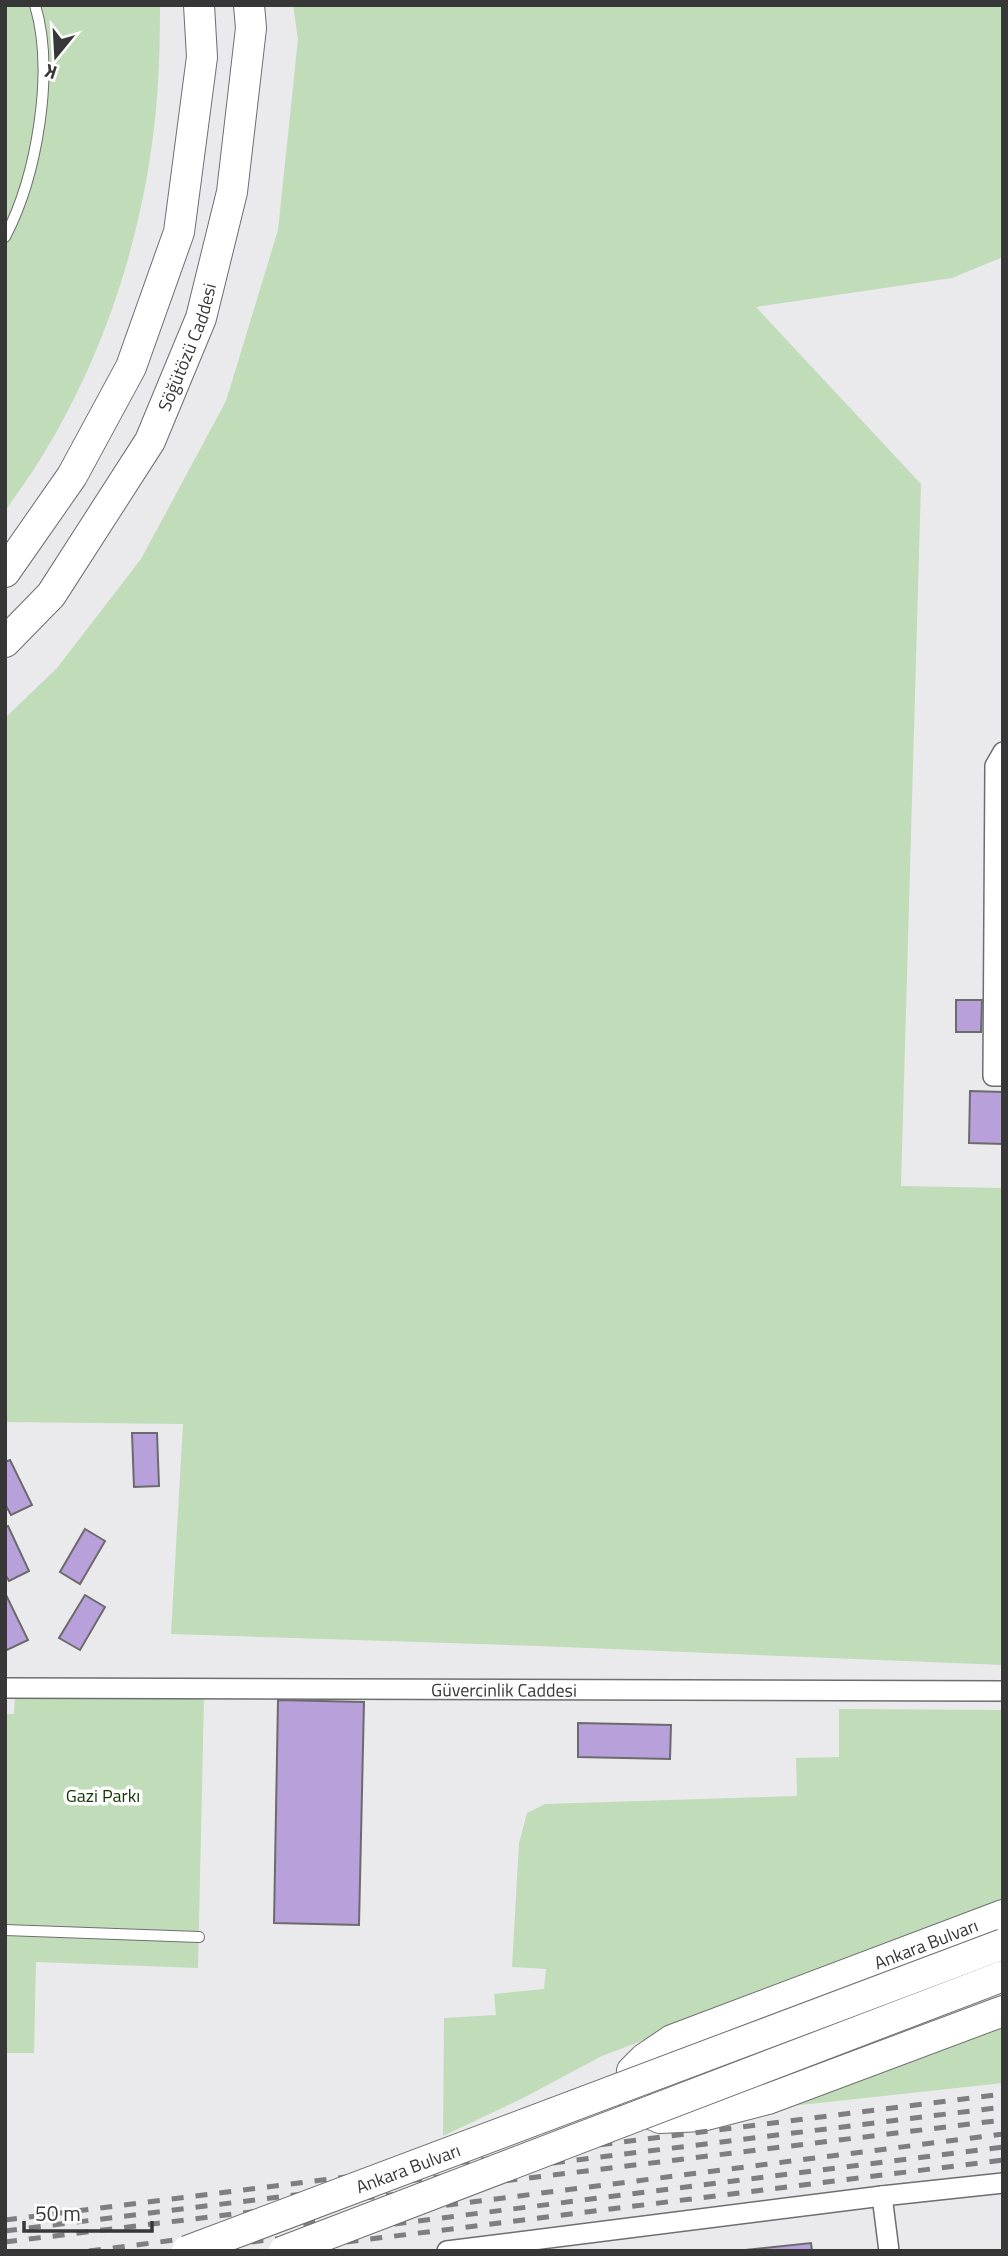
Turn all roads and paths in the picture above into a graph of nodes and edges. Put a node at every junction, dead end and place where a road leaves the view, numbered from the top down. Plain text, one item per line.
1 (35, 5) edge
2 (200, 5) edge
3 (249, 5) edge
4 (5, 237) edge
5 (5, 572) edge
6 (5, 642) edge
7 (1003, 752) edge
8 (1003, 1076) edge
9 (5, 1688) edge
10 (1003, 1691) edge
11 (1003, 1914) edge
12 (5, 1930) edge
13 (199, 1937) dead end
14 (1003, 1944) edge
15 (1003, 1976) edge
16 (1003, 2011) edge
17 (1003, 2183) edge
18 (882, 2196) junction
19 (187, 2251) edge
20 (284, 2251) edge
21 (447, 2251) edge
22 (889, 2251) edge

1 - 4 lane
2 - 5 main road
3 - 6 main road, Söğütözü Caddesi
7 - 8 street
9 - 10 street, Güvercinlik Caddesi
11 - 16 main road, Ankara Bulvarı
12 - 13 lane
14 - 19 main road, Ankara Bulvarı, bridge
15 - 20 main road, Ankara Bulvarı, bridge
17 - 18 street
18 - 21 street
18 - 22 street

